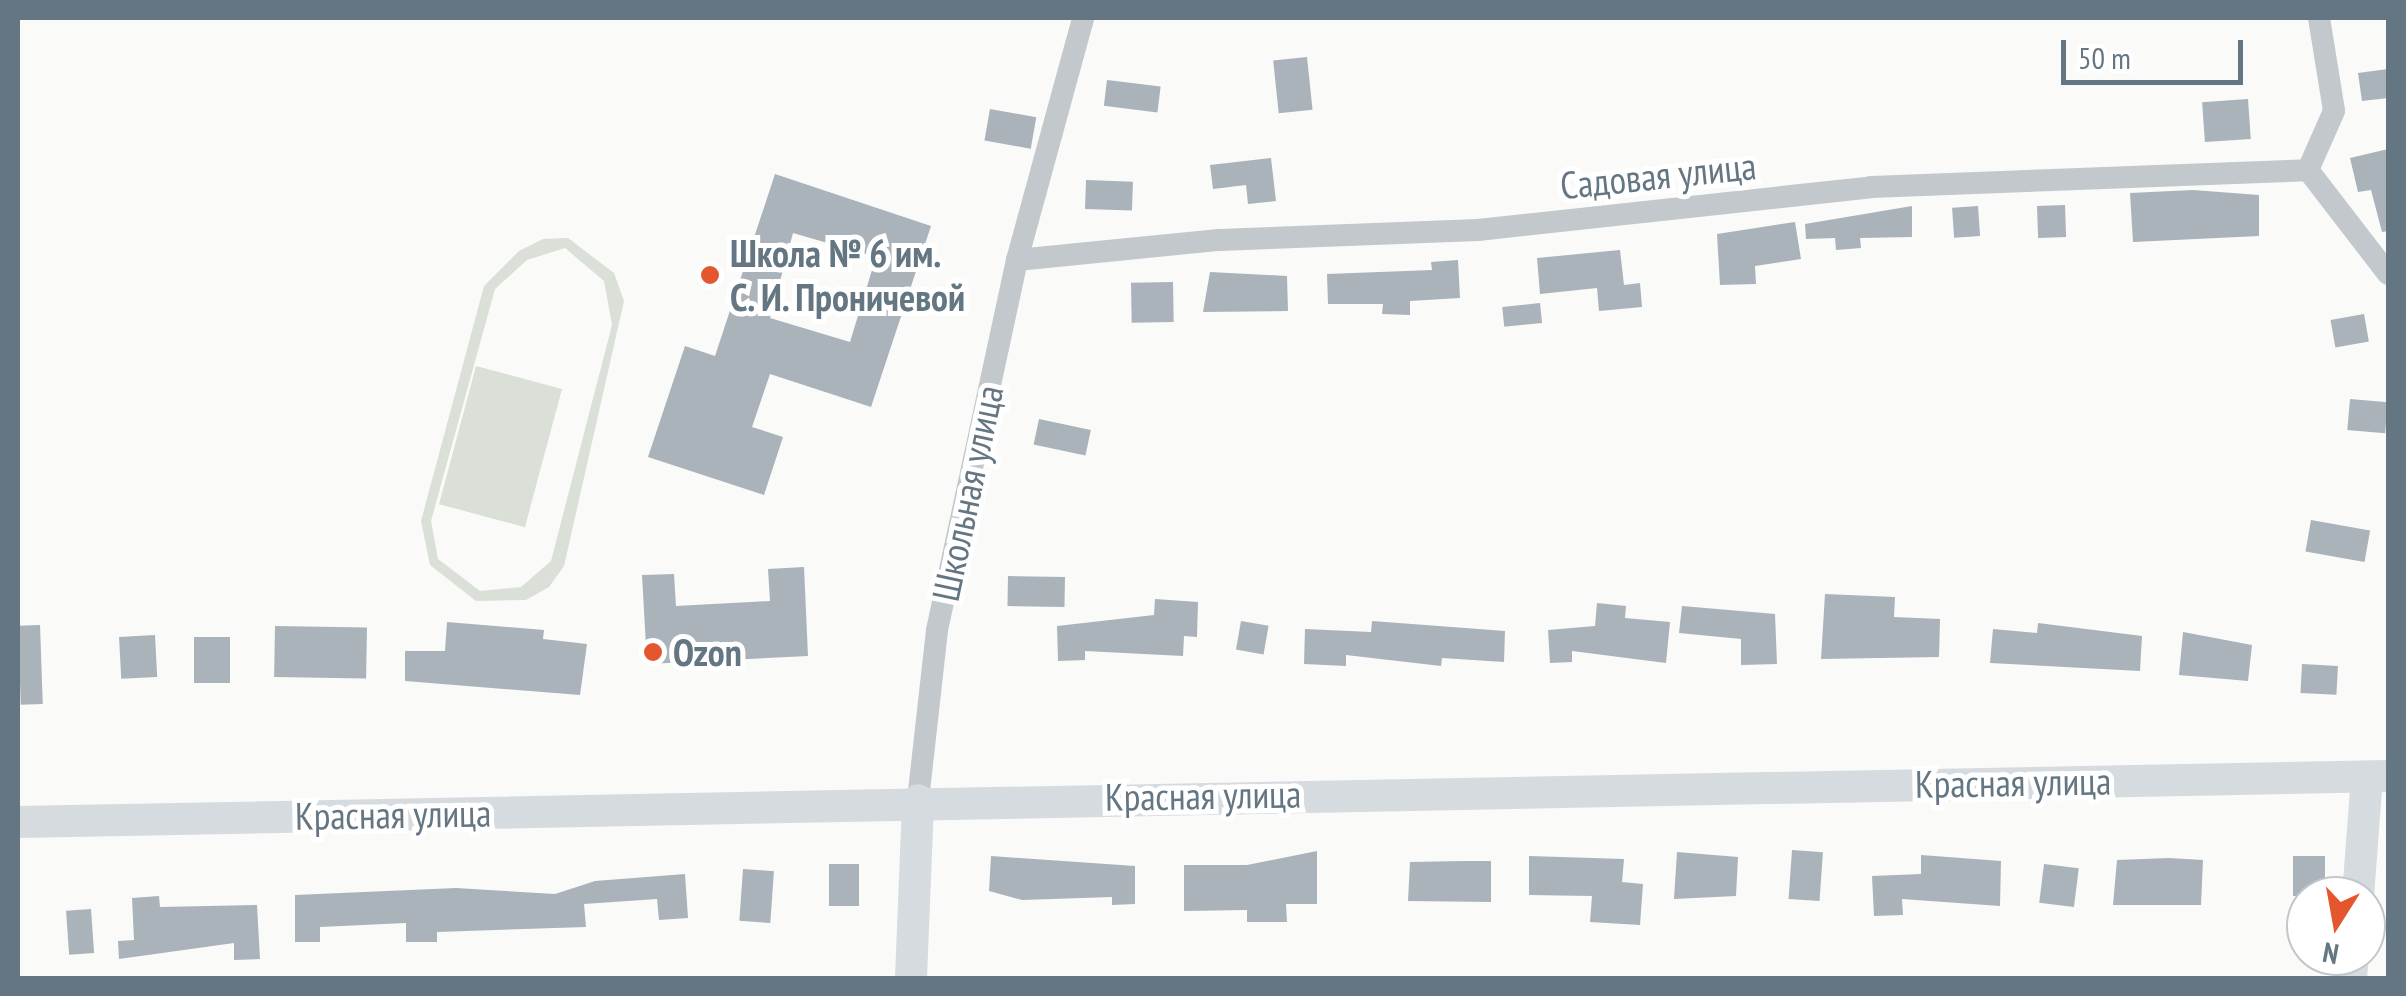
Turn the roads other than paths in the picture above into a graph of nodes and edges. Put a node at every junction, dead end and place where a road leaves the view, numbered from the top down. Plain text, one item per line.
1 (1083, 18) edge
2 (2319, 18) edge
3 (2308, 170) junction
4 (1017, 260) junction
5 (2388, 274) edge
6 (2378, 776) edge
7 (918, 800) junction
8 (18, 822) edge
9 (2361, 876) edge
10 (911, 978) edge

1 - 4 street, Школьная улица
2 - 3 street
3 - 4 street, Садовая улица
3 - 5 street
4 - 7 street, Школьная улица
6 - 7 street, Красная улица
6 - 9 street
7 - 8 street, Красная улица
7 - 10 street, Школьная улица

